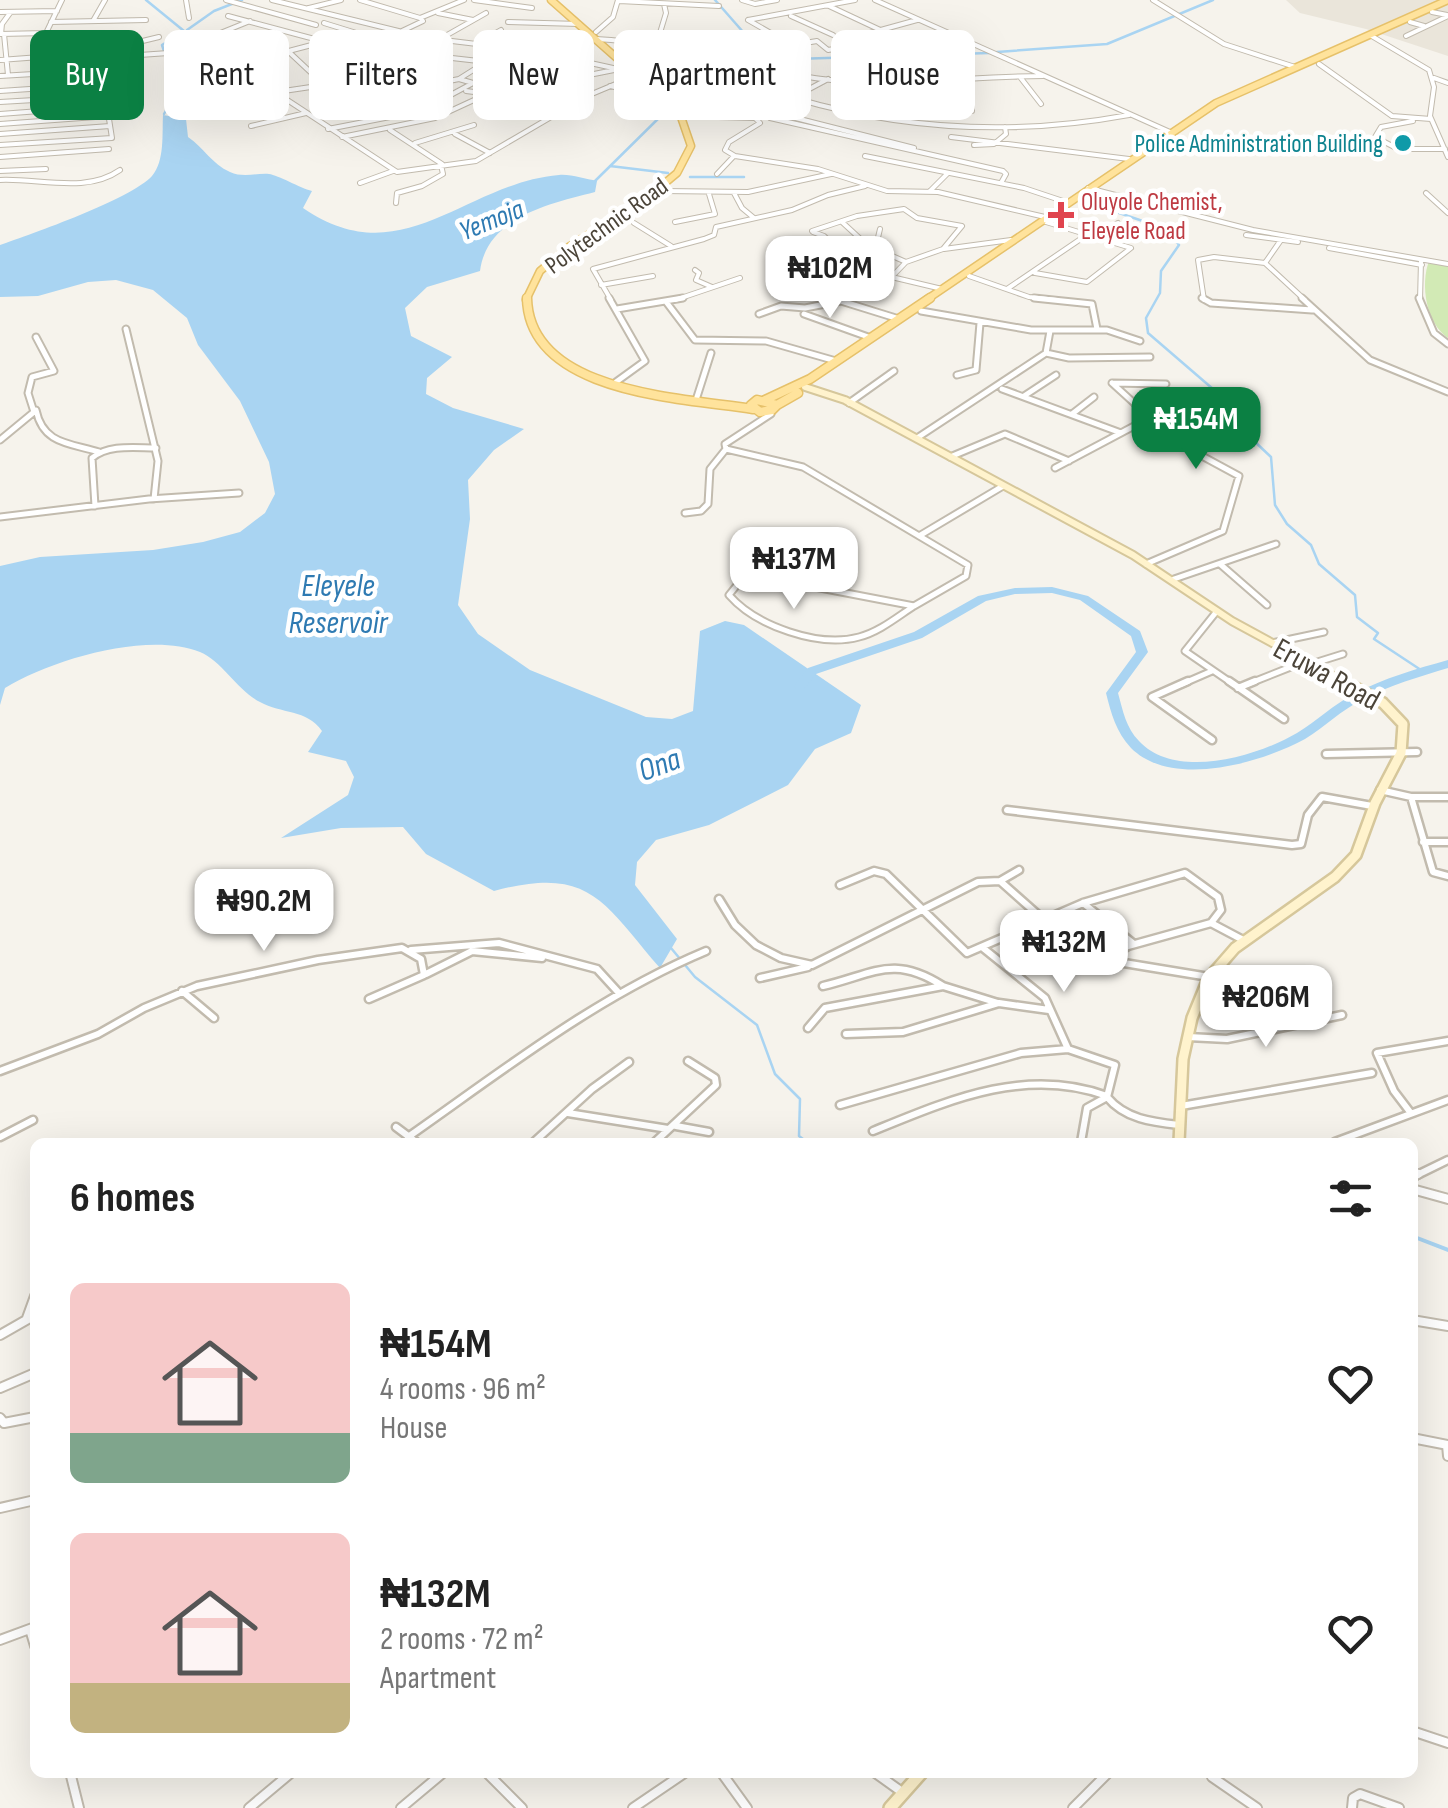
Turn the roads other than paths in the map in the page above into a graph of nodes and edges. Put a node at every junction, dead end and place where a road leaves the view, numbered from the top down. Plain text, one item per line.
1 (62, 0) edge
2 (105, 0) edge
3 (186, 0) edge
4 (226, 0) edge
5 (272, 0) edge
6 (341, 0) edge
7 (360, 0) edge
8 (464, 0) edge
9 (474, 0) edge
10 (554, 0) edge
11 (619, 0) edge
12 (742, 0) edge
13 (777, 0) edge
14 (855, 0) edge
15 (875, 0) edge
16 (1153, 0) edge
17 (1430, 0) edge
18 (494, 1) edge
19 (236, 2) edge
20 (1446, 3) edge
21 (664, 4) junction
22 (719, 6) dead end
23 (829, 6) junction
24 (308, 8) junction
25 (532, 8) dead end
26 (57, 11) junction
27 (0, 12) edge
28 (10, 12) junction
29 (1432, 12) junction
30 (436, 13) junction
31 (486, 13) dead end
32 (794, 14) junction
33 (228, 16) dead end
34 (1448, 16) edge
35 (343, 17) junction
36 (189, 18) dead end
37 (420, 18) junction
38 (146, 20) dead end
39 (473, 20) junction
40 (918, 20) junction
41 (251, 21) junction
42 (52, 22) junction
43 (92, 22) junction
44 (508, 22) dead end
45 (1410, 22) junction
46 (324, 23) junction
47 (578, 24) junction
48 (316, 25) junction
49 (1426, 27) junction
50 (48, 30) edge
51 (228, 30) edge
52 (347, 30) edge
53 (393, 30) edge
54 (405, 30) edge
55 (661, 30) edge
56 (766, 30) edge
57 (879, 30) joint
58 (940, 30) edge
59 (293, 32) junction
60 (453, 32) edge
61 (30, 33) edge
62 (2, 34) edge
63 (831, 35) edge
64 (598, 36) junction
65 (1372, 36) junction
66 (1406, 36) dead end
67 (309, 37) edge
68 (159, 38) dead end
69 (614, 38) edge
70 (144, 42) edge
71 (975, 45) edge
72 (614, 51) edge
73 (289, 54) edge
74 (30, 57) edge
75 (7, 59) junction
76 (0, 60) edge
77 (1318, 64) junction
78 (1297, 68) junction
79 (473, 70) edge
80 (309, 71) edge
81 (30, 73) edge
82 (8, 75) junction
83 (0, 76) edge
84 (811, 76) edge
85 (1019, 76) junction
86 (1043, 76) junction
87 (1433, 77) junction
88 (459, 79) junction
89 (975, 79) edge
90 (453, 80) edge
91 (828, 80) junction
92 (831, 80) edge
93 (614, 83) edge
94 (1448, 83) edge
95 (608, 85) junction
96 (614, 86) edge
97 (811, 88) edge
98 (30, 89) edge
99 (463, 90) junction
100 (0, 91) edge
101 (473, 92) edge
102 (594, 92) edge
103 (453, 95) edge
104 (30, 100) edge
105 (289, 101) edge
106 (0, 102) edge
107 (473, 103) edge
108 (1041, 104) dead end
109 (1221, 104) junction
110 (30, 112) edge
111 (306, 113) junction
112 (0, 114) edge
113 (1128, 115) junction
114 (1420, 119) junction
115 (1430, 119) junction
116 (54, 120) edge
117 (109, 120) edge
118 (374, 120) edge
119 (546, 120) edge
120 (685, 120) edge
121 (686, 120) edge
122 (757, 120) edge
123 (777, 120) edge
124 (891, 120) edge
125 (0, 124) edge
126 (110, 126) junction
127 (251, 126) dead end
128 (474, 126) dead end
129 (1005, 127) junction
130 (328, 129) junction
131 (389, 129) junction
132 (1170, 132) junction
133 (454, 133) junction
134 (0, 134) edge
135 (342, 137) junction
136 (951, 138) dead end
137 (998, 142) junction
138 (414, 144) junction
139 (974, 145) dead end
140 (0, 146) edge
141 (110, 149) dead end
142 (1445, 149) junction
143 (490, 153) junction
144 (734, 156) junction
145 (865, 156) dead end
146 (0, 157) edge
147 (1448, 157) edge
148 (1129, 159) junction
149 (442, 164) junction
150 (46, 169) dead end
151 (120, 170) dead end
152 (0, 171) edge
153 (394, 171) junction
154 (950, 172) junction
155 (832, 173) junction
156 (717, 174) dead end
157 (0, 180) edge
158 (1001, 183) junction
159 (360, 184) dead end
160 (866, 186) junction
161 (1089, 190) junction
162 (663, 191) junction
163 (930, 191) junction
164 (734, 193) junction
165 (1426, 193) dead end
166 (709, 194) junction
167 (1070, 201) junction
168 (396, 203) dead end
169 (1448, 213) edge
170 (754, 218) junction
171 (1046, 220) junction
172 (634, 222) dead end
173 (675, 222) dead end
174 (842, 222) junction
175 (1118, 223) dead end
176 (880, 230) dead end
177 (1091, 235) junction
178 (1246, 235) dead end
179 (1011, 240) junction
180 (1281, 240) junction
181 (672, 247) junction
182 (875, 250) junction
183 (943, 250) junction
184 (660, 251) junction
185 (893, 256) junction
186 (1411, 258) junction
187 (666, 260) dead end
188 (906, 262) junction
189 (1266, 263) junction
190 (1448, 264) edge
191 (1422, 265) junction
192 (695, 270) dead end
193 (876, 273) junction
194 (1035, 273) junction
195 (652, 276) dead end
196 (891, 276) junction
197 (969, 276) junction
198 (740, 278) dead end
199 (802, 280) dead end
200 (601, 285) junction
201 (713, 288) junction
202 (942, 289) junction
203 (1006, 289) junction
204 (858, 292) junction
205 (667, 303) junction
206 (617, 309) junction
207 (921, 310) junction
208 (1315, 310) junction
209 (759, 314) dead end
210 (804, 314) dead end
211 (900, 319) junction
212 (980, 323) junction
213 (126, 329) dead end
214 (1097, 329) junction
215 (1050, 331) junction
216 (36, 337) dead end
217 (871, 338) junction
218 (1140, 341) dead end
219 (1448, 344) edge
220 (859, 349) junction
221 (710, 353) dead end
222 (1046, 353) junction
223 (1150, 358) dead end
224 (842, 359) junction
225 (894, 371) dead end
226 (1056, 374) dead end
227 (957, 375) dead end
228 (616, 382) junction
229 (1166, 384) dead end
230 (801, 387) junction
231 (1002, 389) dead end
232 (1448, 392) edge
233 (1023, 397) junction
234 (1094, 397) dead end
235 (696, 400) junction
236 (765, 400) junction
237 (850, 403) junction
238 (777, 405) junction
239 (753, 408) junction
240 (36, 409) junction
241 (768, 412) junction
242 (1070, 414) junction
243 (757, 420) junction
244 (1136, 425) dead end
245 (1122, 433) junction
246 (1214, 435) dead end
247 (917, 438) junction
248 (0, 440) edge
249 (1184, 447) junction
250 (156, 448) junction
251 (726, 449) junction
252 (99, 452) junction
253 (950, 457) junction
254 (1070, 462) junction
255 (1055, 468) dead end
256 (1003, 486) junction
257 (239, 493) dead end
258 (154, 499) junction
259 (95, 506) junction
260 (685, 513) dead end
261 (0, 517) edge
262 (918, 536) junction
263 (1276, 544) dead end
264 (1219, 563) junction
265 (1146, 564) junction
266 (1174, 579) junction
267 (1268, 605) dead end
268 (914, 606) junction
269 (1217, 611) junction
270 (1324, 632) dead end
271 (1271, 644) junction
272 (1343, 654) dead end
273 (1308, 663) junction
274 (1212, 670) junction
275 (1237, 688) junction
276 (1284, 719) dead end
277 (1212, 740) dead end
278 (1402, 752) junction
279 (1416, 752) dead end
280 (1326, 754) dead end
281 (1380, 790) junction
282 (1410, 797) junction
283 (1448, 798) edge
284 (1372, 806) junction
285 (1007, 810) dead end
286 (1423, 842) junction
287 (1448, 842) edge
288 (1019, 870) dead end
289 (1448, 876) edge
290 (1000, 880) junction
291 (840, 885) dead end
292 (720, 898) dead end
293 (1083, 903) junction
294 (923, 910) junction
295 (1040, 920) junction
296 (1210, 923) junction
297 (1246, 942) junction
298 (1134, 944) junction
299 (983, 948) junction
300 (410, 950) junction
301 (706, 951) dead end
302 (552, 958) junction
303 (1115, 959) junction
304 (812, 966) junction
305 (424, 975) junction
306 (760, 978) dead end
307 (1209, 978) junction
308 (822, 986) dead end
309 (943, 986) junction
310 (182, 992) junction
311 (618, 992) junction
312 (370, 999) dead end
313 (1000, 1003) junction
314 (1050, 1010) junction
315 (1342, 1015) dead end
316 (214, 1018) dead end
317 (808, 1028) dead end
318 (846, 1034) dead end
319 (1188, 1038) junction
320 (1448, 1042) edge
321 (1068, 1049) junction
322 (688, 1061) dead end
323 (629, 1062) dead end
324 (0, 1071) edge
325 (1372, 1073) dead end
326 (1107, 1096) junction
327 (1446, 1103) edge
328 (840, 1105) dead end
329 (1179, 1106) junction
330 (1410, 1112) junction
331 (568, 1114) junction
332 (33, 1120) dead end
333 (1178, 1124) junction
334 (396, 1127) dead end
335 (672, 1128) junction
336 (709, 1132) dead end
337 (873, 1132) dead end
338 (0, 1137) edge
339 (410, 1138) edge
340 (415, 1138) edge
341 (539, 1138) edge
342 (660, 1138) edge
343 (1082, 1138) edge
344 (1179, 1138) edge
345 (1345, 1138) edge
346 (1448, 1160) edge
347 (1418, 1174) edge
348 (1418, 1191) edge
349 (1448, 1199) edge
350 (30, 1318) edge
351 (1418, 1321) edge
352 (1448, 1326) edge
353 (0, 1335) edge
354 (30, 1374) edge
355 (0, 1388) edge
356 (0, 1418) edge
357 (30, 1418) edge
358 (1418, 1439) edge
359 (1447, 1445) edge
360 (1448, 1456) edge
361 (30, 1501) edge
362 (0, 1508) edge
363 (30, 1629) edge
364 (0, 1640) edge
365 (1418, 1733) edge
366 (1448, 1742) edge
367 (72, 1778) edge
368 (277, 1778) edge
369 (437, 1778) edge
370 (492, 1778) edge
371 (677, 1778) edge
372 (726, 1778) edge
373 (883, 1778) edge
374 (917, 1778) edge
375 (1103, 1778) edge
376 (1213, 1778) edge
377 (904, 1793) junction
378 (79, 1808) edge
379 (249, 1808) edge
380 (401, 1808) edge
381 (522, 1808) edge
382 (633, 1808) edge
383 (748, 1808) edge
384 (890, 1808) edge
385 (1073, 1808) edge
386 (1257, 1808) edge
387 (1352, 1808) edge
388 (1399, 1808) edge

1 - 26 street
2 - 43 street
3 - 36 street
4 - 19 street
5 - 24 street
6 - 24 street
7 - 37 street
8 - 30 street
9 - 18 street
10 - 47 main road
10 - 64 main road
11 - 21 street
11 - 64 street
12 - 13 street
14 - 23 street
15 - 40 street
16 - 78 street
17 - 20 street
18 - 25 street
19 - 48 street
20 - 29 main road
20 - 65 main road
21 - 22 street
21 - 55 street
23 - 32 street
23 - 57 street
24 - 35 street
26 - 28 street
26 - 42 street
27 - 28 street
28 - 62 street
29 - 34 street
29 - 45 main road
30 - 37 street
30 - 39 street
31 - 39 street
32 - 56 street
32 - 63 street
33 - 41 street
34 - 49 street
35 - 46 street
35 - 53 street
37 - 54 street
38 - 43 street
39 - 60 street
40 - 57 street
40 - 58 street
41 - 51 street
41 - 59 street
42 - 43 street
42 - 50 street
44 - 47 street
45 - 49 street
45 - 65 main road
46 - 48 street
46 - 52 street
47 - 64 main road
48 - 59 street
49 - 66 street
59 - 67 street
61 - 62 street
62 - 75 street
64 - 69 street
64 - 72 main road
65 - 77 main road
65 - 78 main road
65 - 87 street
68 - 70 street
71 - 86 street
73 - 80 street
74 - 75 street
75 - 76 street
75 - 82 street
77 - 109 main road
77 - 114 street
78 - 109 main road
79 - 88 street
81 - 82 street
82 - 83 street
84 - 91 street
85 - 86 street
85 - 89 street
85 - 108 street
86 - 113 street
87 - 94 street
87 - 115 street
88 - 90 street
88 - 99 street
91 - 92 street
91 - 97 street
93 - 95 street
95 - 96 street
95 - 102 street
98 - 100 street
99 - 101 street
99 - 103 street
104 - 106 street
105 - 111 street
107 - 131 street
109 - 132 main road
109 - 161 main road
110 - 112 street
111 - 127 street
111 - 130 street
113 - 129 street
113 - 132 street
114 - 115 street
114 - 142 street
115 - 142 street
116 - 125 street
117 - 126 street
118 - 130 street
119 - 143 street
120 - 239 main road, Polytechnic Road
121 - 162 main road, Polytechnic Road
122 - 144 street
123 - 158 street
124 - 129 street
126 - 134 street
126 - 140 street
128 - 133 street
129 - 137 street
130 - 135 street
131 - 135 street
131 - 138 street
132 - 148 main road
133 - 138 street
133 - 143 street
135 - 153 street
136 - 137 street
137 - 139 street
137 - 148 street
138 - 149 street
141 - 146 street
142 - 147 street
143 - 149 street
144 - 155 street
144 - 156 street
145 - 154 street
148 - 161 main road
149 - 153 street
149 - 168 street
150 - 152 street
151 - 157 street
153 - 159 street
154 - 158 street
154 - 163 street
155 - 160 street
155 - 164 street
158 - 167 street
160 - 163 street
160 - 170 street
161 - 167 main road
161 - 186 street
162 - 166 street
162 - 228 main road, Polytechnic Road
163 - 171 street
164 - 166 street
164 - 170 street
165 - 169 street
166 - 173 street
167 - 171 main road
170 - 181 street
171 - 177 street
171 - 179 main road
171 - 197 main road
172 - 181 street
174 - 182 street
174 - 183 street
174 - 193 street
175 - 177 street
176 - 182 street
177 - 194 street
177 - 194 street
178 - 180 street
179 - 183 street
179 - 202 main road
180 - 189 street
180 - 191 street
181 - 184 street
182 - 185 street
183 - 188 street
184 - 187 street
184 - 200 street
185 - 188 street
185 - 193 street
186 - 190 street
186 - 191 street
188 - 196 street
189 - 208 street
189 - 208 street
191 - 219 street
192 - 201 street
193 - 196 street
193 - 204 street
194 - 203 street
195 - 200 street
196 - 202 street
196 - 204 street
197 - 203 street
197 - 207 main road
198 - 201 street
199 - 204 street
200 - 206 street
201 - 205 street
202 - 211 main road
203 - 214 street
205 - 206 street
205 - 224 street
206 - 228 street
207 - 212 street
207 - 220 main road
208 - 232 street
209 - 211 street
210 - 217 street
211 - 217 main road
212 - 215 street
212 - 227 street
213 - 250 street
214 - 215 street
214 - 218 street
215 - 222 street
216 - 240 street
217 - 220 main road
220 - 224 main road
221 - 235 street
222 - 223 street
222 - 247 street
224 - 230 main road
224 - 230 main road
225 - 237 street
226 - 233 street
228 - 235 main road, Polytechnic Road
229 - 249 street
230 - 236 main road
230 - 237 main road, Eruwa Road
230 - 238 main road
231 - 233 street
233 - 242 street
234 - 242 street
235 - 239 main road, Polytechnic Road
236 - 238 main road
236 - 239 main road
237 - 247 main road, Eruwa Road
238 - 241 main road
239 - 241 main road
239 - 243 street
240 - 248 street
240 - 252 street
241 - 243 street
242 - 245 street
243 - 251 street
244 - 245 street
245 - 254 street
246 - 249 street
247 - 253 main road, Eruwa Road
249 - 265 street
250 - 252 street
250 - 258 street
251 - 260 street
251 - 262 street
252 - 259 street
253 - 254 street
253 - 256 main road, Eruwa Road
254 - 255 street
256 - 262 street
256 - 265 main road, Eruwa Road
257 - 258 street
258 - 259 street
259 - 261 street
262 - 268 street
263 - 264 street
264 - 266 street
264 - 267 street
265 - 266 main road, Eruwa Road
266 - 269 main road, Eruwa Road
268 - 268 street
269 - 271 main road, Eruwa Road
269 - 274 street
270 - 271 street
271 - 273 main road, Eruwa Road
272 - 273 street
273 - 275 street
273 - 278 main road, Eruwa Road
274 - 275 street
274 - 277 street
275 - 276 street
278 - 279 street
278 - 280 street
278 - 281 main road
281 - 282 street
281 - 284 main road
282 - 283 street
282 - 286 street
284 - 285 street
284 - 297 main road
286 - 287 street
286 - 289 street
288 - 290 street
290 - 294 street
290 - 295 street
291 - 294 street
292 - 304 street
293 - 295 street
293 - 296 street
293 - 298 street
294 - 299 street
294 - 304 street
295 - 299 street
295 - 303 street
296 - 297 street
296 - 298 street
297 - 307 main road
298 - 303 street
299 - 314 street
300 - 302 street
300 - 305 street
300 - 310 street
301 - 311 street
302 - 305 street
302 - 311 street
303 - 307 street
304 - 306 street
305 - 312 street
307 - 319 main road
308 - 309 street
309 - 313 street
309 - 317 street
310 - 316 street
310 - 324 street
311 - 340 street
313 - 314 street
313 - 318 street
314 - 321 street
315 - 319 street
319 - 329 main road
320 - 330 street
321 - 326 street
321 - 328 street
322 - 335 street
323 - 331 street
325 - 329 street
326 - 333 street
326 - 337 street
326 - 343 street
327 - 330 street
329 - 333 main road
330 - 345 street
331 - 335 street
331 - 341 street
332 - 338 street
333 - 344 main road
334 - 339 street
335 - 336 street
335 - 342 street
346 - 347 street
348 - 349 street
350 - 353 street
351 - 352 street
354 - 355 street
356 - 357 street
358 - 359 street
359 - 360 street
361 - 362 street
363 - 364 street
365 - 366 street
367 - 378 street
368 - 379 street
369 - 380 street
370 - 381 street
371 - 382 street
372 - 383 street
373 - 377 street
374 - 377 main road
375 - 385 street
376 - 386 street
377 - 384 main road
387 - 388 street

